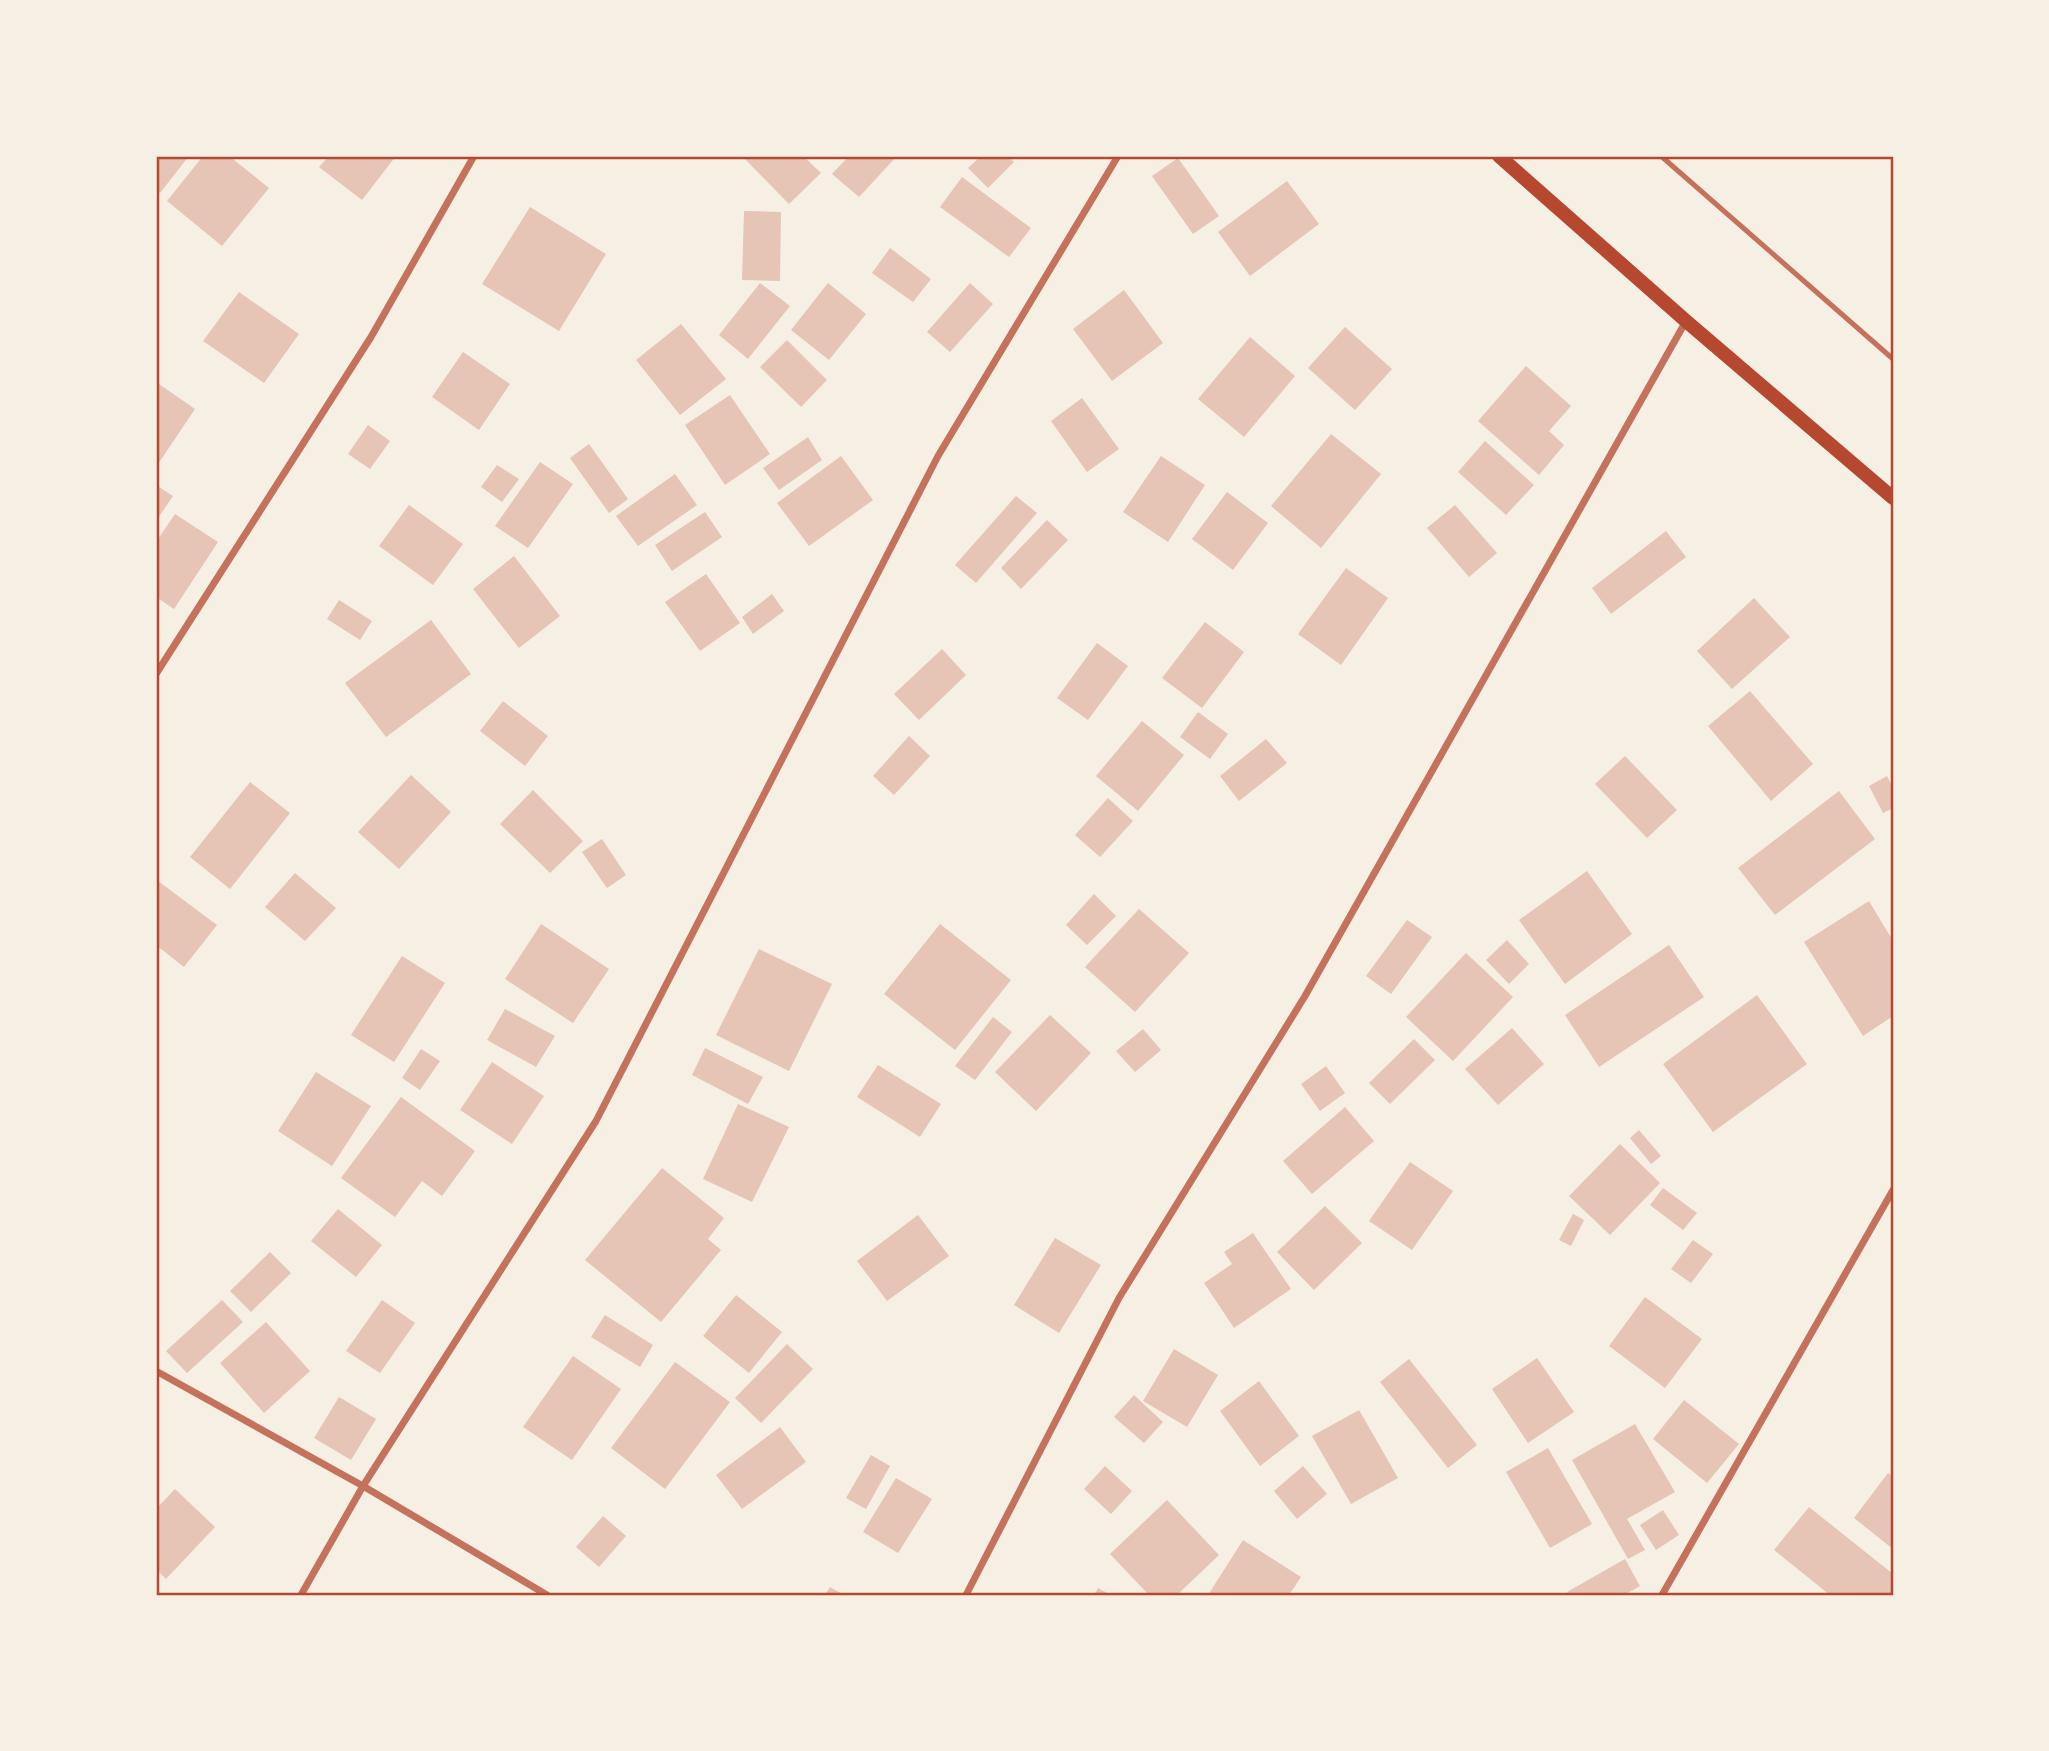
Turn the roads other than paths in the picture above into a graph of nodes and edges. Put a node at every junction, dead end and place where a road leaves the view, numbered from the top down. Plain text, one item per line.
1 (474, 156) edge
2 (1118, 156) edge
3 (1499, 156) edge
4 (1661, 156) edge
5 (1686, 321) junction
6 (1893, 359) edge
7 (1893, 498) edge
8 (156, 674) edge
9 (1893, 1190) edge
10 (156, 1371) edge
11 (363, 1486) junction
12 (301, 1595) edge
13 (547, 1595) edge
14 (966, 1595) edge
15 (1662, 1595) edge

1 - 8 street
2 - 11 street
3 - 5 main road
4 - 6 lane
5 - 7 main road
5 - 14 street
9 - 15 street
10 - 11 street
11 - 12 street
11 - 13 street

